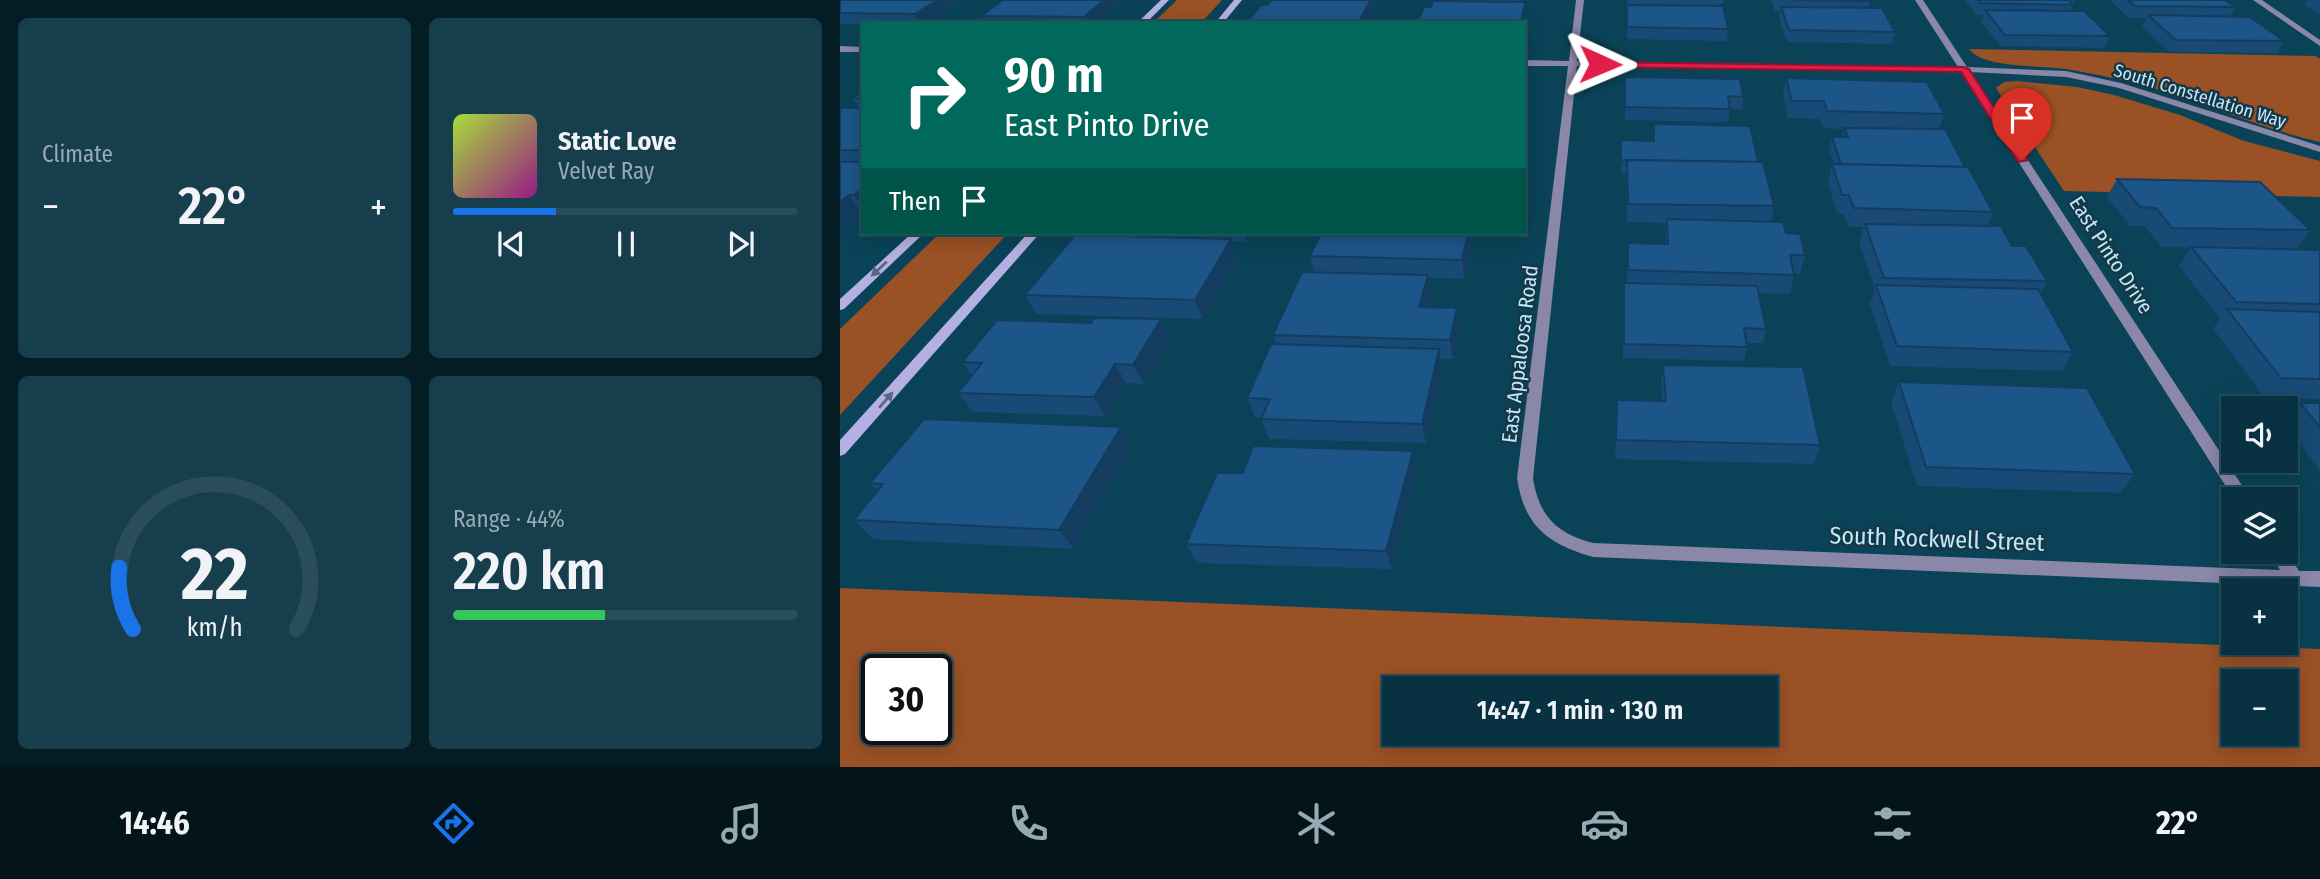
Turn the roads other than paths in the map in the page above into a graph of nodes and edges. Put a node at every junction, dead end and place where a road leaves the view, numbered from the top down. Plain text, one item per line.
1 (1165, 0) edge
2 (1238, 0) edge
3 (1580, 0) edge
4 (1919, 0) edge
5 (2257, 0) edge
6 (1143, 21) edge
7 (1221, 21) edge
8 (2320, 44) edge
9 (840, 49) edge
10 (861, 50) edge
11 (1526, 63) edge
12 (1572, 64) junction
13 (1964, 69) junction
14 (2320, 149) edge
15 (916, 235) edge
16 (1032, 235) edge
17 (840, 306) edge
18 (840, 450) edge
19 (2234, 487) edge
20 (1555, 535) joint
21 (2285, 564) edge
22 (2294, 578) joint
23 (2298, 578) edge
24 (2320, 579) edge

1 - 6 street
2 - 7 street
3 - 12 street, East Appaloosa Road
4 - 13 street, East Pinto Drive
5 - 8 street
9 - 10 street
11 - 12 street, South Constellation Way
12 - 13 street, South Constellation Way
12 - 20 street, East Appaloosa Road
13 - 14 street, South Constellation Way
13 - 19 street, East Pinto Drive
15 -> 17 street
18 -> 16 street
20 - 22 street, South Rockwell Street
21 - 22 street
23 - 24 street, South Rockwell Street

